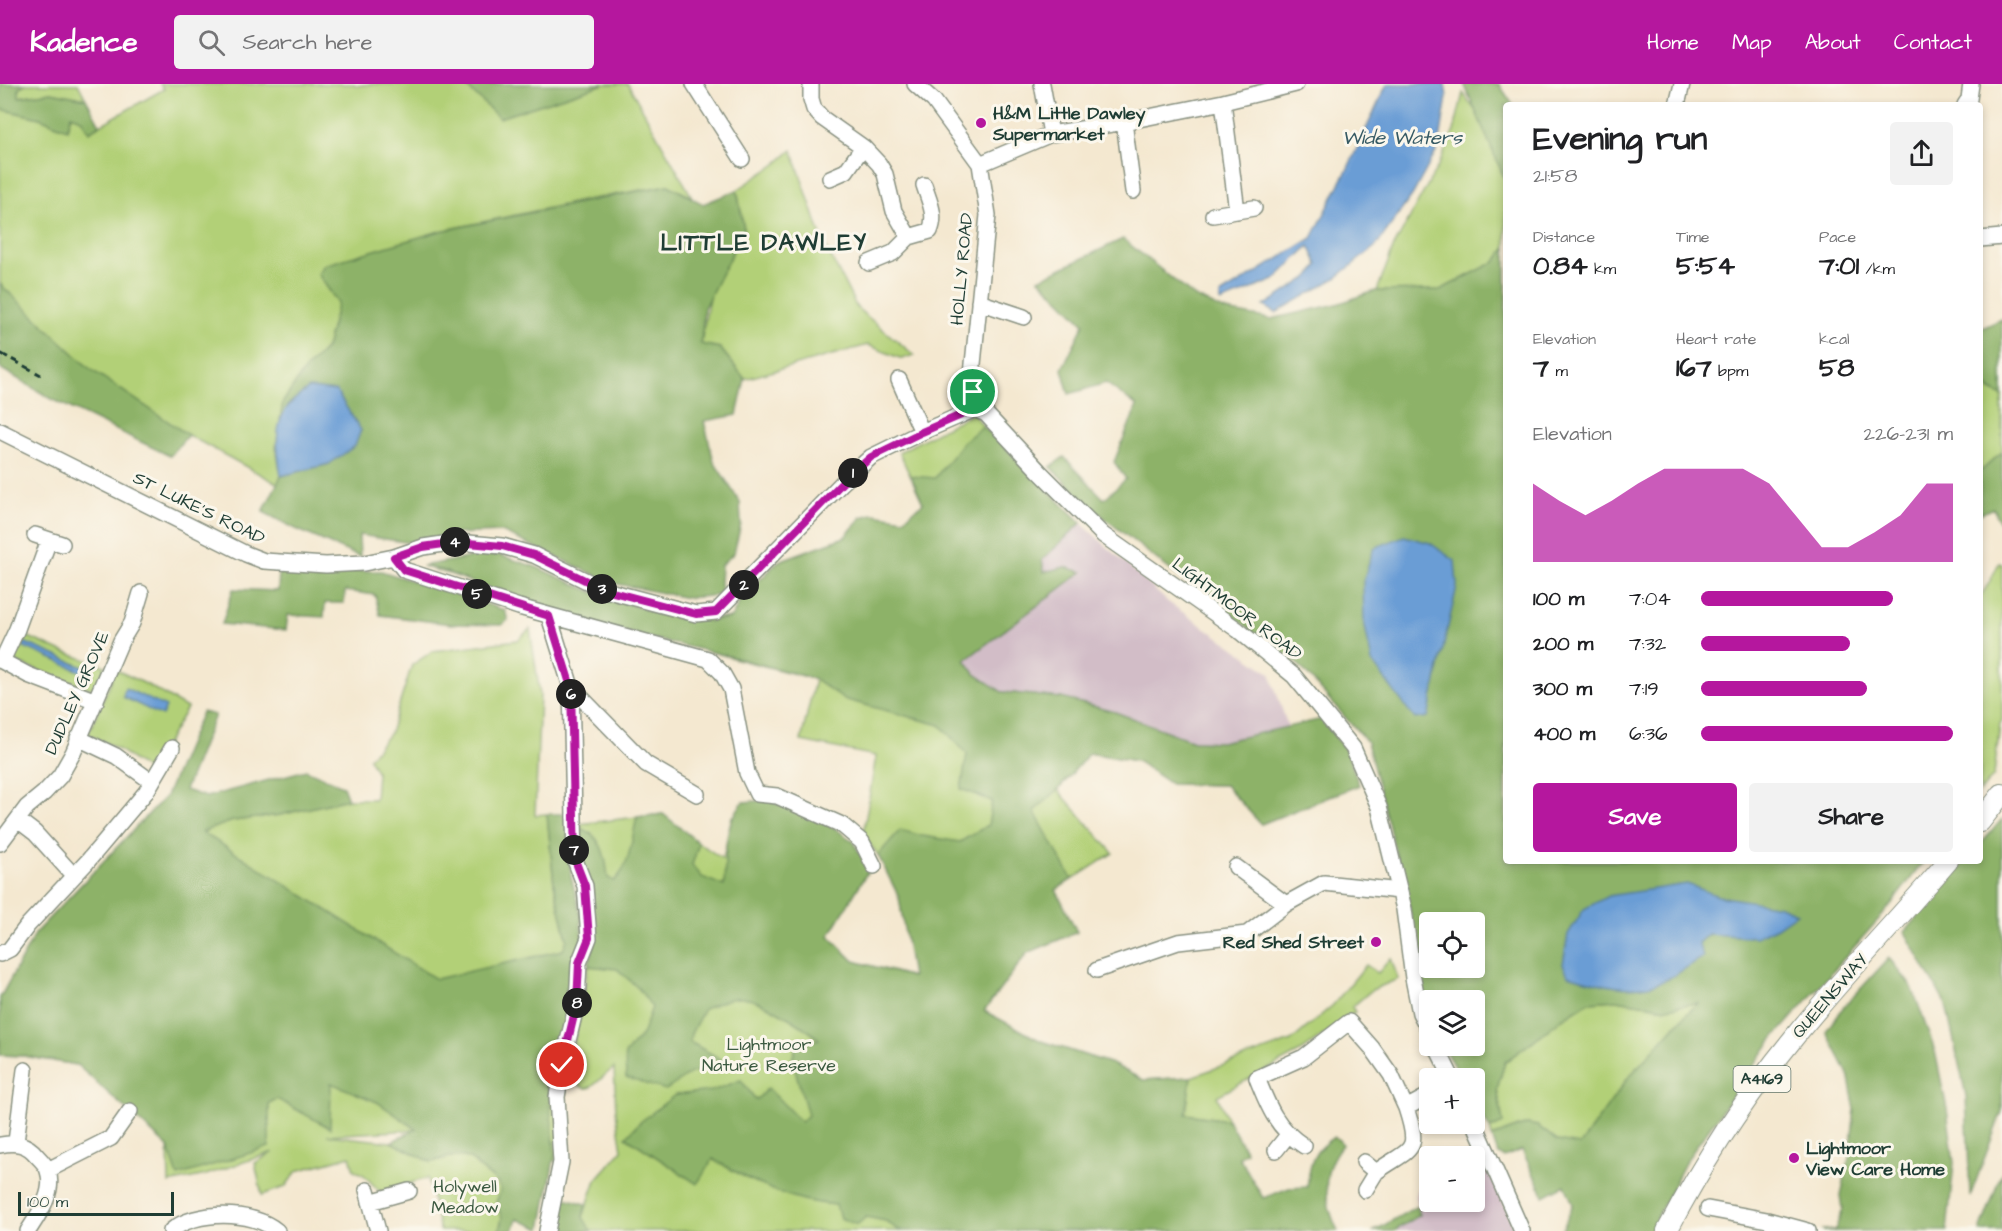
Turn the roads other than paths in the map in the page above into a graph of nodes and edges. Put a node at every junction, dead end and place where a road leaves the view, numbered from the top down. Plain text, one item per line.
1 (811, 84) edge
2 (915, 84) edge
3 (1042, 84) edge
4 (1682, 84) edge
5 (1971, 84) edge
6 (1292, 85) edge
7 (700, 87) edge
8 (1223, 102) junction
9 (1678, 102) edge
10 (1967, 102) edge
11 (1124, 122) junction
12 (1051, 134) junction
13 (863, 147) junction
14 (742, 159) dead end
15 (980, 164) junction
16 (1130, 174) junction
17 (1114, 177) dead end
18 (830, 178) dead end
19 (924, 185) dead end
20 (1132, 191) dead end
21 (1254, 208) dead end
22 (1237, 211) junction
23 (1213, 215) dead end
24 (909, 237) junction
25 (2002, 237) edge
26 (1983, 239) edge
27 (868, 263) dead end
28 (979, 302) junction
29 (1024, 317) dead end
30 (900, 380) dead end
31 (975, 409) junction
32 (0, 432) edge
33 (922, 432) junction
34 (49, 540) dead end
35 (394, 557) junction
36 (141, 593) dead end
37 (549, 616) junction
38 (1, 661) edge
39 (571, 687) junction
40 (96, 701) junction
41 (78, 738) junction
42 (172, 748) dead end
43 (152, 783) junction
44 (697, 794) dead end
45 (2002, 794) edge
46 (1983, 818) edge
47 (18, 820) junction
48 (0, 843) edge
49 (1945, 864) edge
50 (874, 866) dead end
51 (1236, 867) dead end
52 (73, 875) junction
53 (1400, 891) junction
54 (1286, 904) junction
55 (0, 954) edge
56 (1097, 970) dead end
57 (1419, 1008) edge
58 (24, 1070) dead end
59 (1419, 1101) edge
60 (1406, 1108) junction
61 (130, 1111) dead end
62 (1479, 1134) edge
63 (1288, 1136) junction
64 (16, 1142) junction
65 (0, 1145) edge
66 (1304, 1146) dead end
67 (1276, 1150) dead end
68 (48, 1170) junction
69 (1365, 1190) dead end
70 (409, 1191) dead end
71 (1708, 1209) dead end
72 (1754, 1225) edge
73 (14, 1231) edge
74 (20, 1231) edge
75 (28, 1231) edge
76 (171, 1231) edge
77 (277, 1231) edge
78 (378, 1231) edge
79 (547, 1231) edge
80 (1522, 1231) edge
81 (1667, 1231) edge
82 (1808, 1231) edge

1 - 13 street
2 - 15 street, HOLLY ROAD
3 - 12 street
4 - 9 street
5 - 10 street
6 - 8 street
7 - 14 street
8 - 11 street
8 - 22 street
11 - 12 street
11 - 16 street
12 - 15 street
13 - 18 street
13 - 24 street
15 - 28 street, HOLLY ROAD
16 - 17 street
16 - 20 street
19 - 24 street
21 - 22 street
22 - 23 street
24 - 27 street
25 - 26 street
28 - 29 street
28 - 31 street, HOLLY ROAD
30 - 33 street
31 - 33 street, ST LUKE'S ROAD
31 - 53 street, LIGHTMOOR ROAD
32 - 35 street, ST LUKE'S ROAD
33 - 35 street, ST LUKE'S ROAD
34 - 38 street
35 - 37 street
36 - 40 street, DUDLEY GROVE
37 - 39 street
37 - 50 street
38 - 40 street
39 - 44 street
39 - 79 street
40 - 41 street, DUDLEY GROVE
41 - 43 street
41 - 47 street, DUDLEY GROVE
42 - 43 street
43 - 52 street
45 - 46 main road
47 - 48 street, DUDLEY GROVE
47 - 52 street
49 - 81 main road, QUEENSWAY / A4169
51 - 54 street
52 - 55 street
53 - 54 street
53 - 57 street, LIGHTMOOR ROAD
54 - 56 street
58 - 64 street
59 - 60 street
60 - 63 street
60 - 69 street
61 - 68 street
62 - 80 street
63 - 66 street
63 - 67 street
64 - 65 street
64 - 68 street
68 - 75 street
70 - 78 street
71 - 72 street
72 - 82 street
73 - 74 street
76 - 77 street

